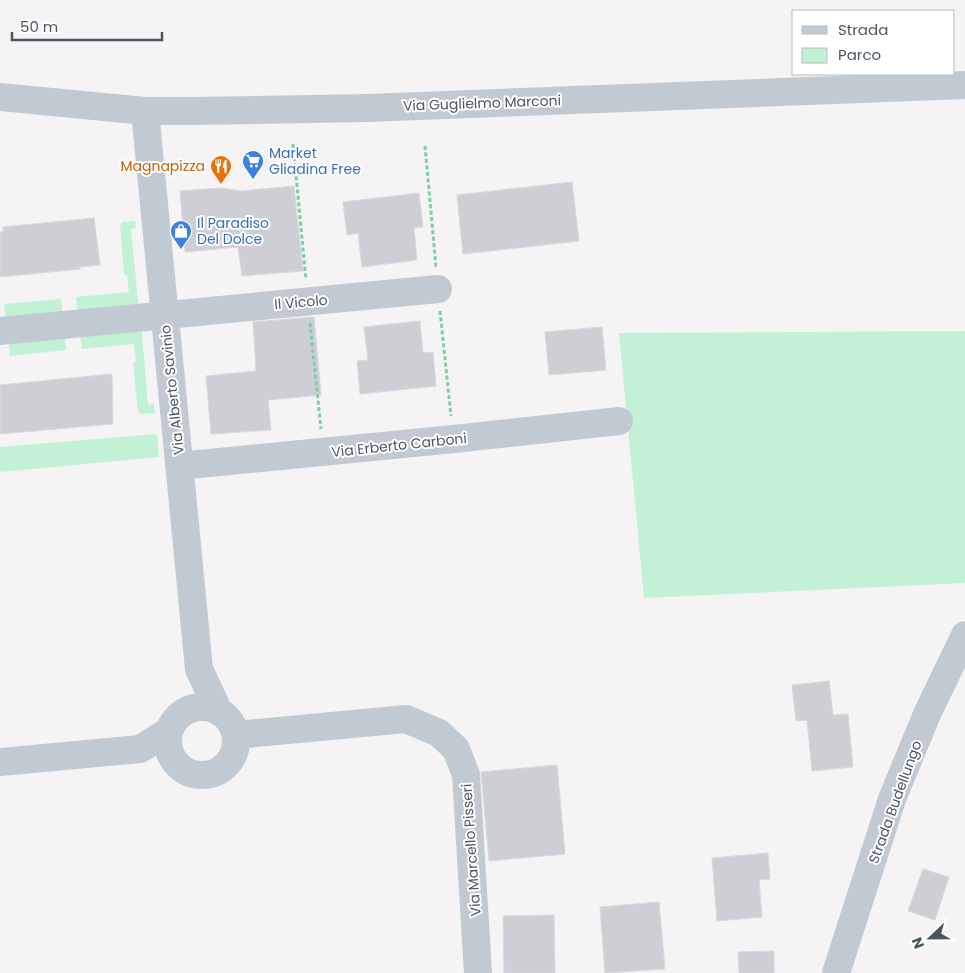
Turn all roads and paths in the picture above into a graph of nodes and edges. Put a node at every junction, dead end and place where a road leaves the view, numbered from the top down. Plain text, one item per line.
1 (965, 85) edge
2 (0, 97) edge
3 (145, 111) junction
4 (438, 289) dead end
5 (164, 315) junction
6 (0, 330) edge
7 (619, 421) dead end
8 (179, 466) junction
9 (965, 635) edge
10 (199, 669) junction
11 (219, 712) junction
12 (176, 722) junction
13 (236, 735) junction
14 (140, 749) junction
15 (0, 762) edge
16 (176, 764) junction
17 (478, 973) edge
18 (836, 973) edge

1 - 3 street, Via Guglielmo Marconi
2 - 3 street, Via Guglielmo Marconi
3 - 5 street, Via Alberto Savinio
4 - 5 street, Il Vicolo
5 - 6 street, Il Vicolo
5 - 8 street, Via Alberto Savinio
7 - 8 street, Via Erberto Carboni
8 - 10 street, Via Alberto Savinio
9 - 18 street, Strada Budellungo
10 - 11 street
10 - 12 street
11 - 12 street
11 - 13 street
12 - 14 street
12 - 16 street
13 - 16 street
13 - 17 street, Via Marcello Pisseri
14 - 15 street
14 - 16 street

